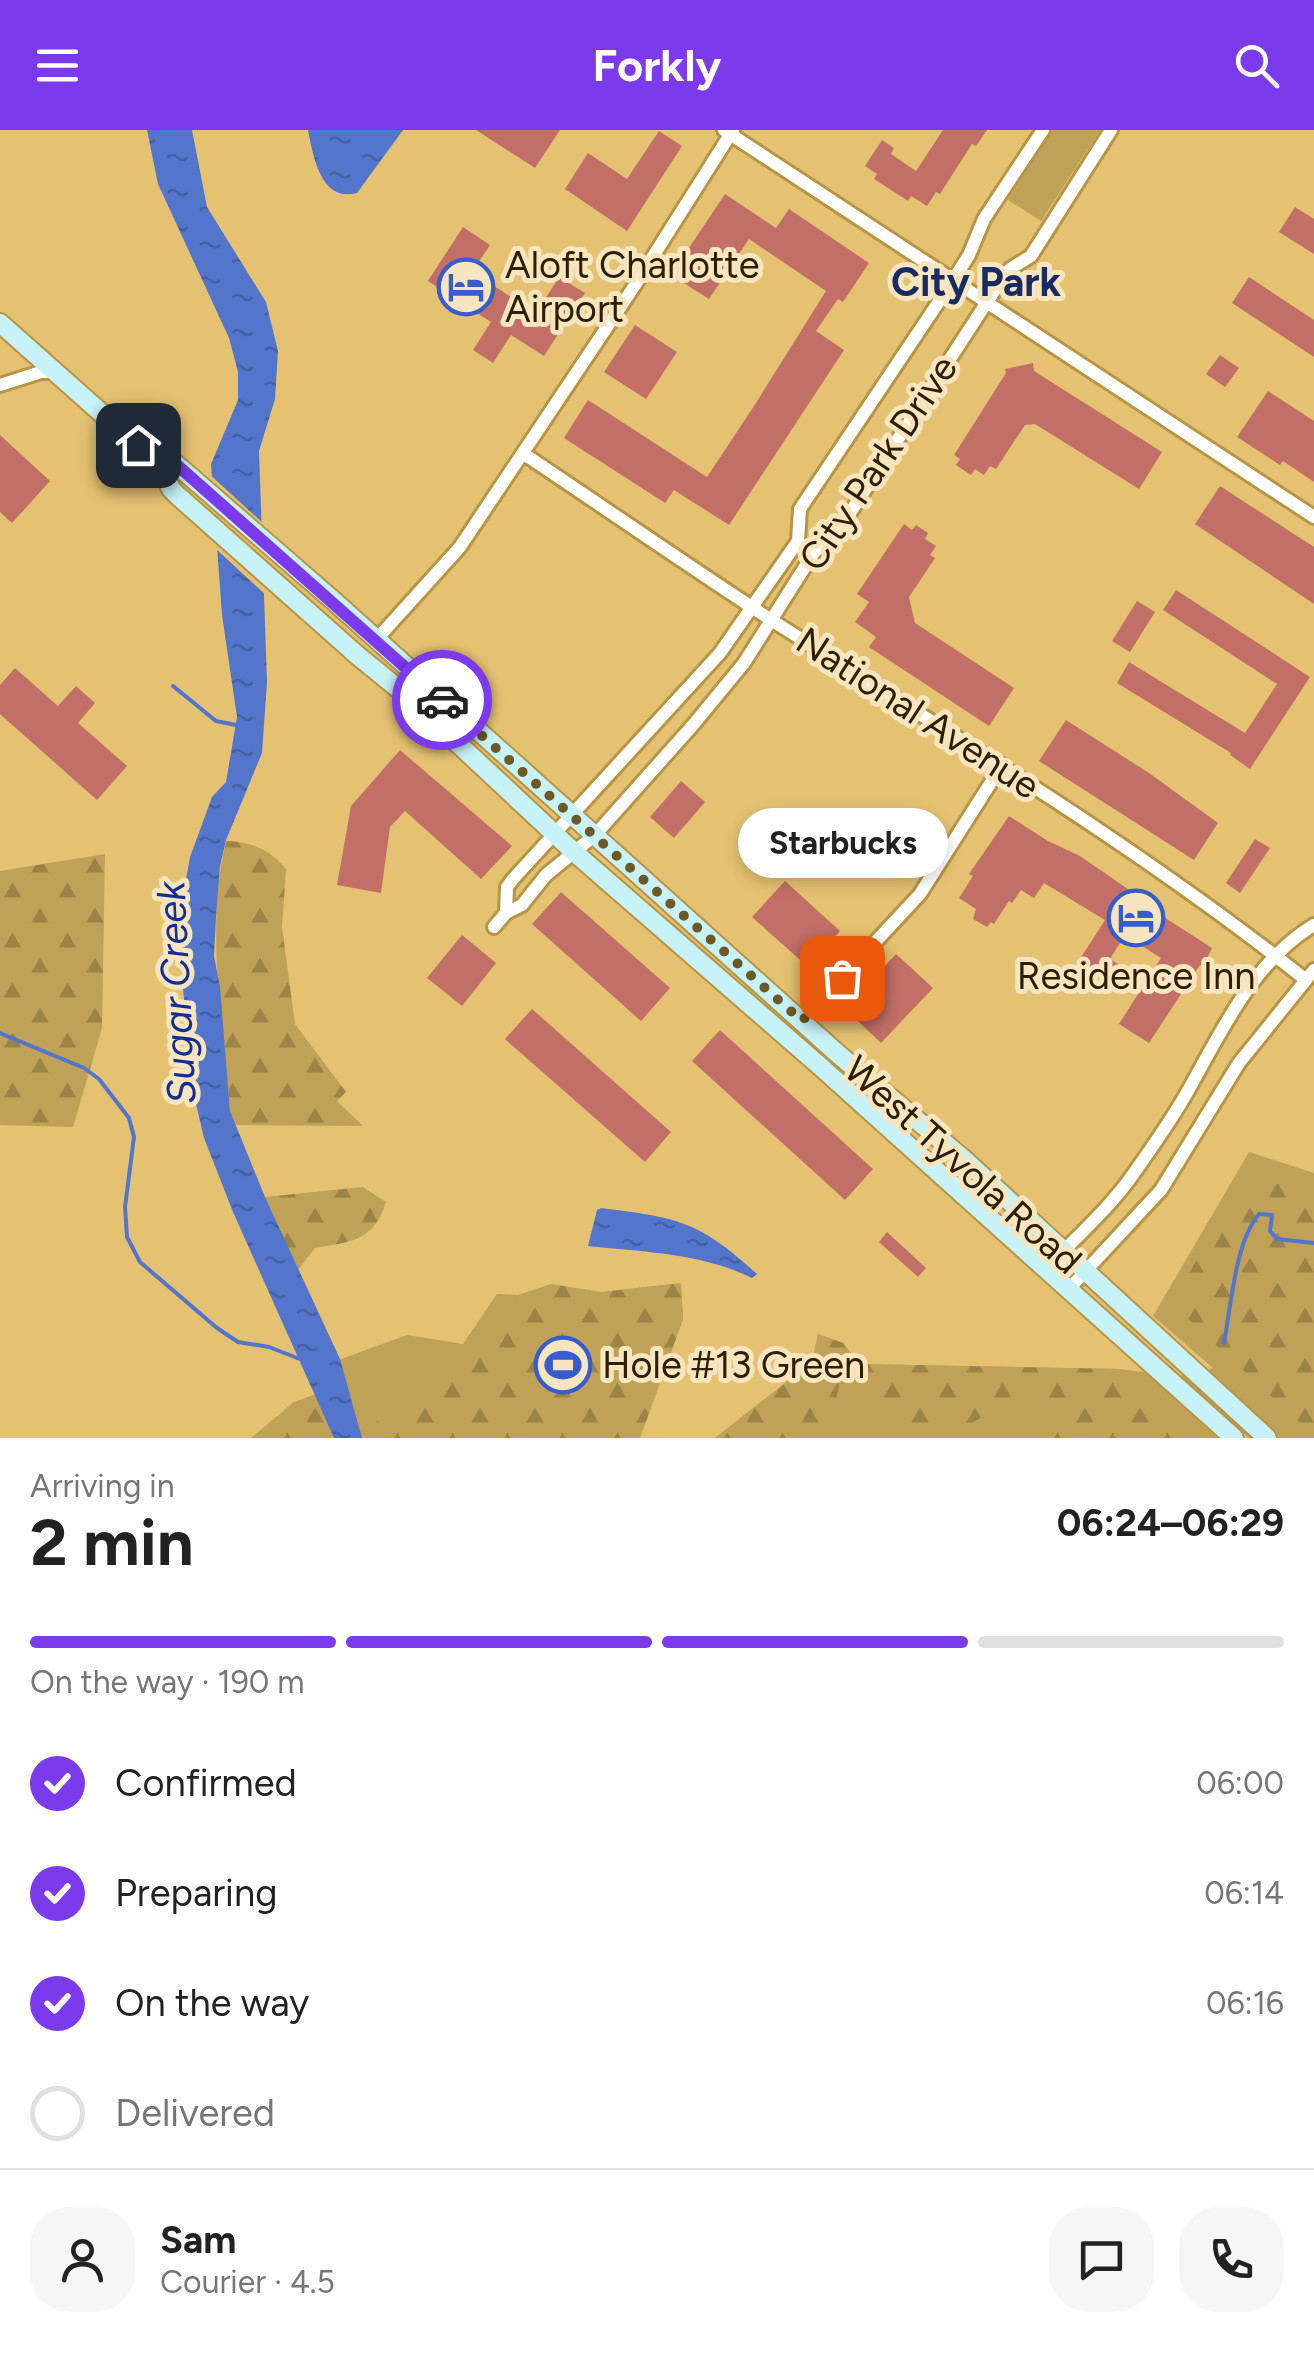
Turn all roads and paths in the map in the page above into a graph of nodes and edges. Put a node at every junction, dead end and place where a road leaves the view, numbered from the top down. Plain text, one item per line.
1 (1042, 130) edge
2 (1111, 130) edge
3 (730, 131) edge
4 (954, 279) junction
5 (987, 301) junction
6 (0, 323) edge
7 (56, 372) junction
8 (0, 385) edge
9 (524, 454) junction
10 (169, 465) junction
11 (1314, 517) edge
12 (753, 606) junction
13 (772, 621) junction
14 (376, 640) junction
15 (1002, 765) junction
16 (571, 813) junction
17 (555, 833) junction
18 (594, 834) junction
19 (574, 852) junction
20 (506, 913) junction
21 (1314, 925) edge
22 (494, 926) dead end
23 (1276, 956) junction
24 (1310, 975) edge
25 (802, 1021) junction
26 (1062, 1252) junction
27 (1046, 1269) junction
28 (1085, 1273) junction
29 (1068, 1290) junction
30 (1234, 1438) edge
31 (1267, 1438) edge

1 - 4 street, City Park Drive
2 - 5 street, City Park Drive
3 - 4 street
3 - 9 street
4 - 5 street
4 - 12 street, City Park Drive
5 - 11 street
5 - 13 street, City Park Drive
6 - 7 main road, West Tyvola Road
7 - 8 street
7 - 10 main road, West Tyvola Road
9 - 12 street, National Avenue
9 - 14 street
10 - 14 main road, West Tyvola Road
10 - 17 main road, West Tyvola Road
12 - 13 street, National Avenue
12 - 16 street, City Park Drive
13 - 15 street, National Avenue
13 - 18 street, City Park Drive
14 - 16 main road, West Tyvola Road
15 - 23 street, National Avenue
15 - 25 street
16 - 17 street, City Park Drive
16 - 18 main road, West Tyvola Road
17 - 19 main road, West Tyvola Road
17 - 20 street, City Park Drive
18 - 19 street, City Park Drive
18 - 25 main road, West Tyvola Road
19 - 20 street, City Park Drive
19 - 27 main road, West Tyvola Road
20 - 22 street, City Park Drive
21 - 23 street
23 - 24 street, National Avenue
23 - 26 street
24 - 28 street
25 - 26 main road, West Tyvola Road
26 - 27 street
26 - 28 main road, West Tyvola Road
27 - 29 main road, West Tyvola Road
28 - 29 street
28 - 31 main road, West Tyvola Road
29 - 30 main road, West Tyvola Road

